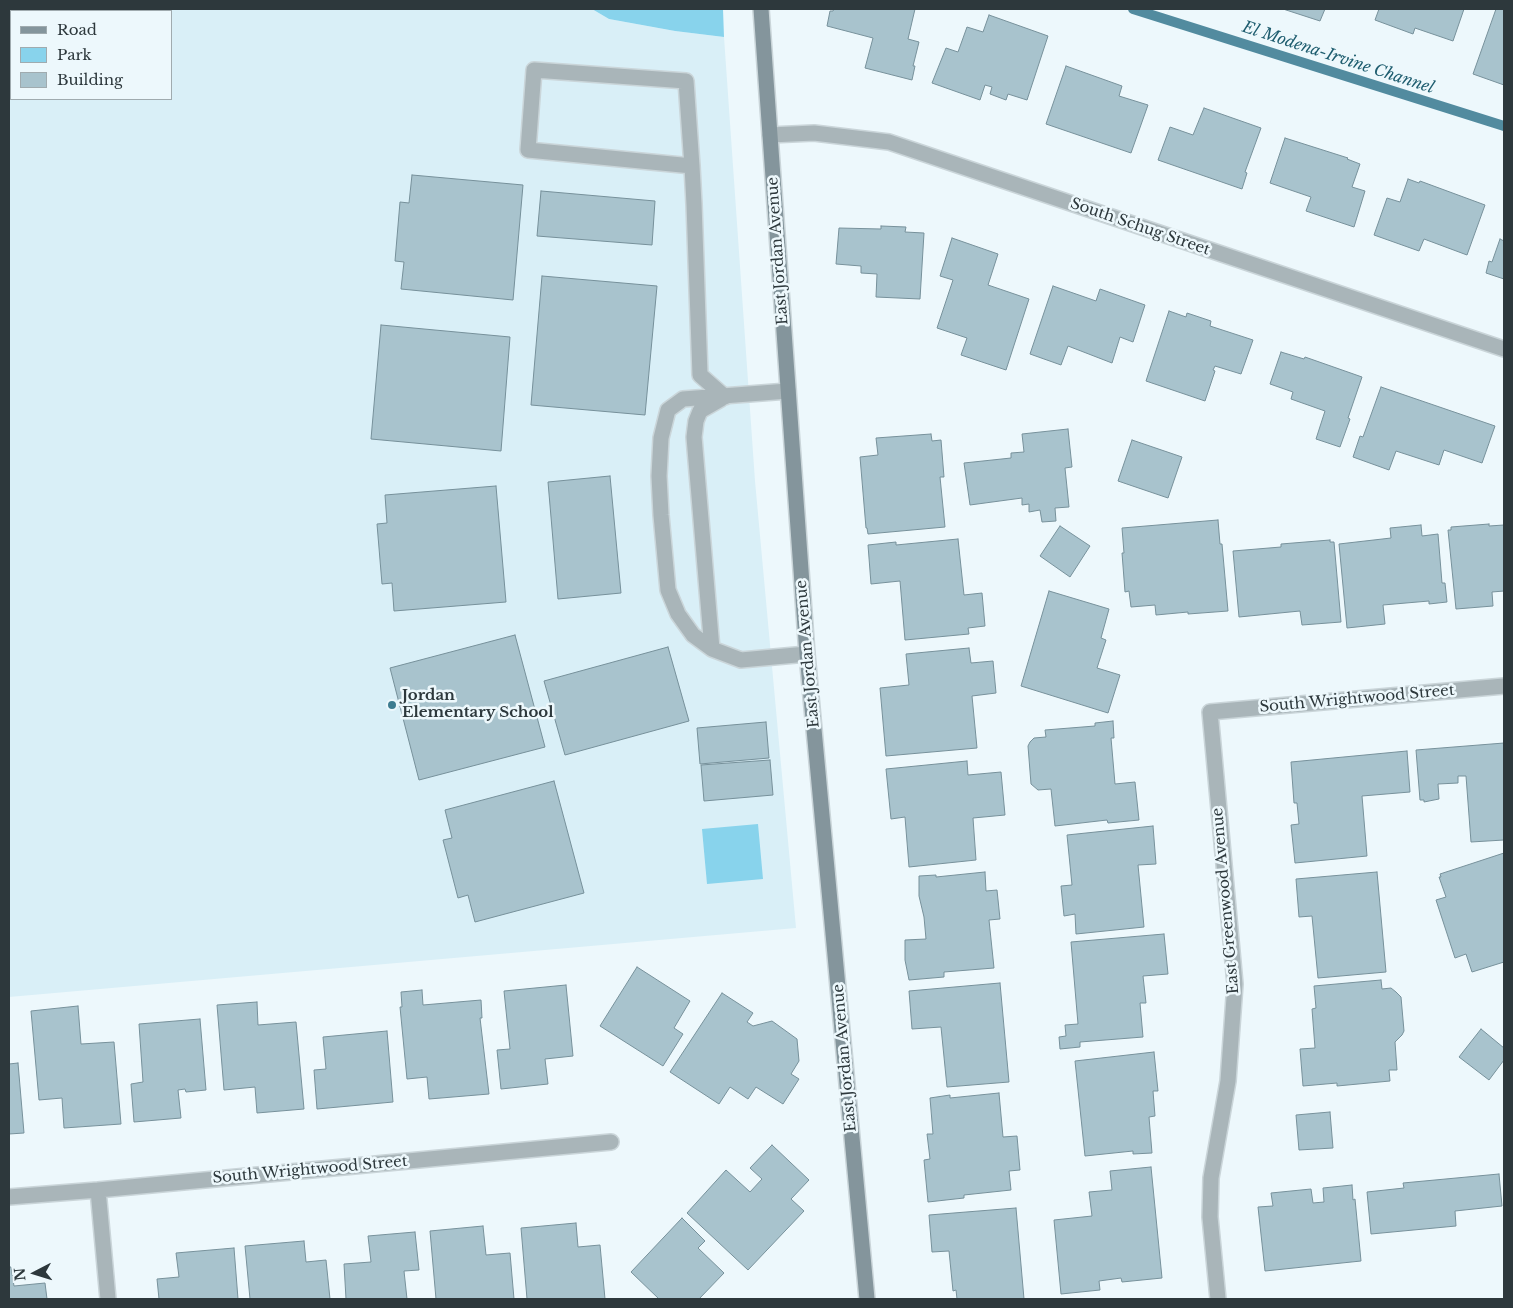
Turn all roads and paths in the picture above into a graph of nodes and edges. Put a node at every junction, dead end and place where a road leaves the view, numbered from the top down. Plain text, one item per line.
1 (761, 9) edge
2 (770, 135) junction
3 (692, 166) junction
4 (1504, 349) edge
5 (788, 391) junction
6 (725, 396) junction
7 (712, 650) junction
8 (807, 654) junction
9 (1504, 686) edge
10 (1210, 712) joint
11 (611, 1142) dead end
12 (98, 1190) junction
13 (9, 1197) edge
14 (108, 1299) edge
15 (867, 1299) edge
16 (1218, 1299) edge

1 - 2 street, East Jordan Avenue
2 - 4 street, South Schug Street
2 - 5 street, East Jordan Avenue
3 - 3 street
3 - 6 street
5 - 6 street
5 - 8 street, East Jordan Avenue
6 - 7 street
6 - 7 street
7 - 8 street
8 - 15 street, East Jordan Avenue
9 - 10 street, South Wrightwood Street
10 - 16 street, East Greenwood Avenue
11 - 12 street, South Wrightwood Street
12 - 13 street, South Wrightwood Street
12 - 14 street

